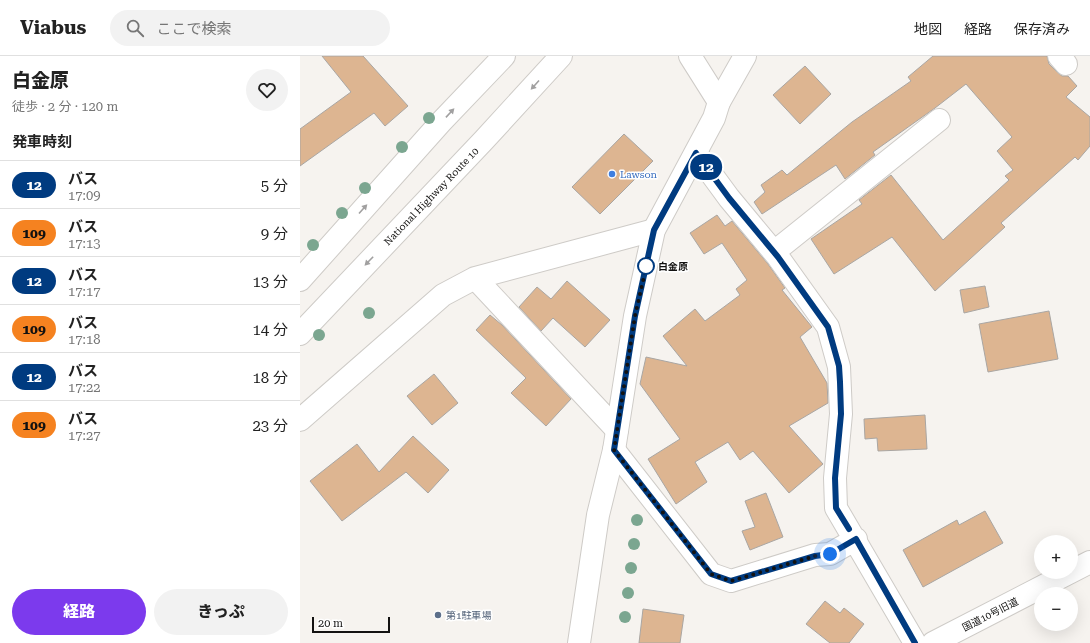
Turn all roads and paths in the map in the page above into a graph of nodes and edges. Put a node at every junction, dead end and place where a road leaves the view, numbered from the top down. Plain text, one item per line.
1 (504, 56) edge
2 (561, 56) edge
3 (690, 56) edge
4 (745, 56) edge
5 (719, 102) junction
6 (938, 120) dead end
7 (696, 153) junction
8 (654, 230) junction
9 (774, 252) junction
10 (475, 278) junction
11 (300, 280) edge
12 (300, 334) edge
13 (300, 420) edge
14 (616, 440) junction
15 (856, 539) junction
16 (1090, 562) edge
17 (579, 643) edge
18 (915, 643) edge
19 (933, 643) edge

11 -> 1 main road
2 -> 12 main road, National Highway Route 10
3 - 5 main road
4 - 5 main road
5 - 7 main road
6 - 9 main road
7 - 8 main road
7 - 9 main road
8 - 10 main road
8 - 14 main road
9 - 15 main road
10 - 13 main road
10 - 14 main road
14 - 15 main road
14 - 17 main road
15 - 18 main road
16 - 19 main road, 国道10号旧道

